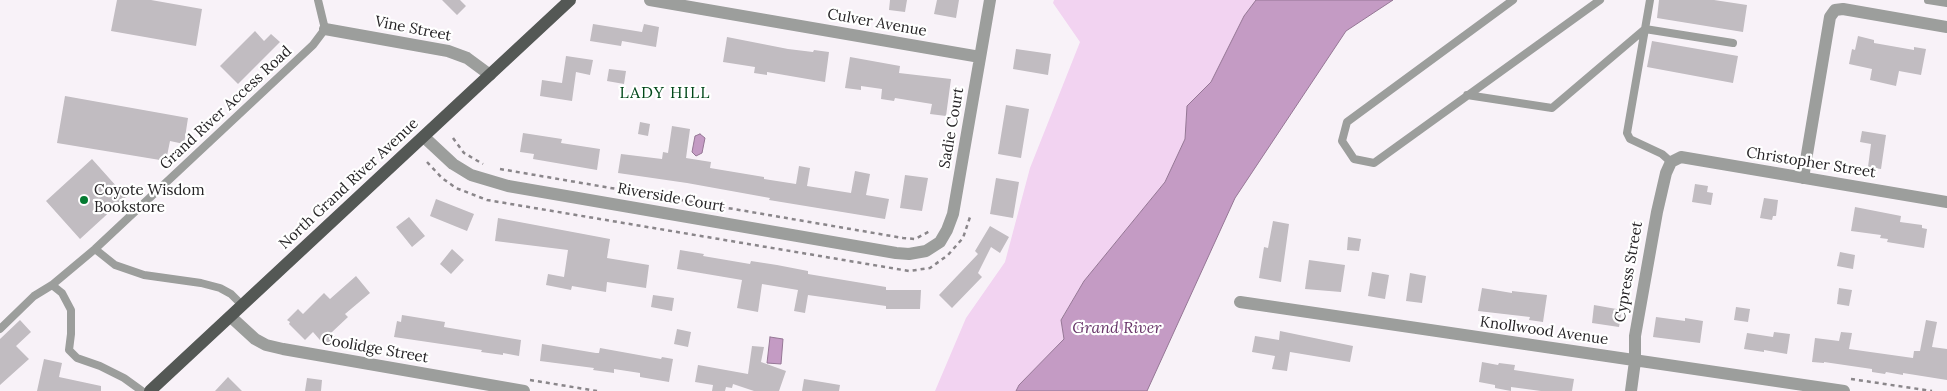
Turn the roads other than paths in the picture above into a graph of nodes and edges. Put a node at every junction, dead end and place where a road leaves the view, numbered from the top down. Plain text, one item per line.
1 (318, 0) edge
2 (570, 0) edge
3 (650, 0) edge
4 (990, 0) edge
5 (1513, 0) edge
6 (1600, 0) edge
7 (1650, 0) edge
8 (1928, 0) edge
9 (1947, 3) edge
10 (1947, 27) edge
11 (325, 29) junction
12 (1645, 29) junction
13 (1732, 43) dead end
14 (980, 57) junction
15 (490, 75) junction
16 (1467, 95) junction
17 (424, 137) junction
18 (1671, 162) junction
19 (1803, 178) junction
20 (1947, 202) edge
21 (95, 249) junction
22 (926, 251) joint
23 (52, 284) junction
24 (1240, 302) dead end
25 (243, 306) junction
26 (230, 316) junction
27 (0, 329) edge
28 (1635, 361) junction
29 (142, 391) edge
30 (150, 391) edge
31 (524, 391) edge
32 (1630, 391) edge
33 (1844, 391) edge

1 - 11 lane
2 - 15 main road, North Grand River Avenue
3 - 14 street, Culver Avenue
4 - 14 street, Sadie Court
5 - 16 lane
6 - 16 lane
7 - 12 lane
8 - 9 lane
10 - 19 street
11 - 15 street, Vine Street
11 - 21 lane, Grand River Access Road
12 - 13 lane
12 - 16 lane
12 - 18 lane
14 - 22 street, Sadie Court
15 - 17 main road, North Grand River Avenue
17 - 22 street, Riverside Court
17 - 25 main road, North Grand River Avenue
18 - 19 street, Christopher Street
18 - 28 street, Cypress Street
19 - 20 street, Christopher Street
21 - 23 lane, Grand River Access Road
21 - 25 lane
23 - 27 lane, Grand River Access Road
23 - 29 lane
24 - 28 street, Knollwood Avenue
25 - 26 main road, North Grand River Avenue
26 - 30 main road, North Grand River Avenue
26 - 31 street, Coolidge Street
28 - 32 street, Cypress Street
28 - 33 street, Knollwood Avenue

